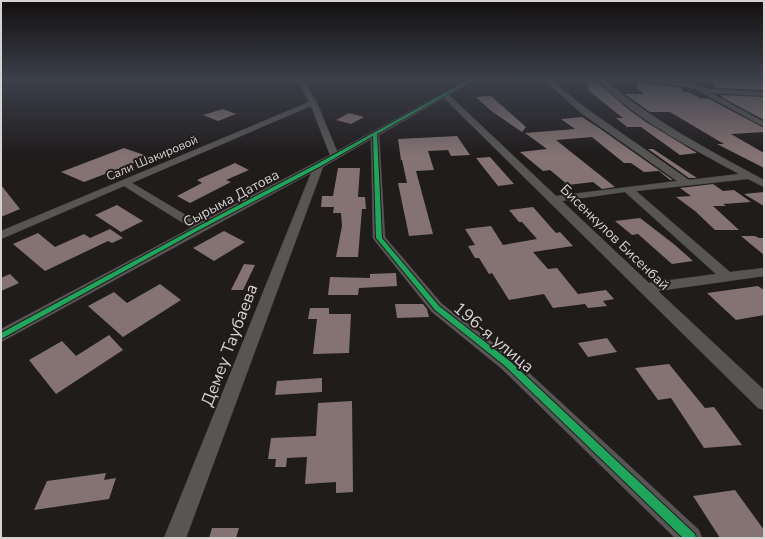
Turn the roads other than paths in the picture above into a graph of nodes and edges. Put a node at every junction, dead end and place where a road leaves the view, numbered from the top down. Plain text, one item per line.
1 (308, 105) edge
2 (314, 105) edge
3 (427, 105) edge
4 (456, 105) edge
5 (577, 105) edge
6 (630, 105) edge
7 (729, 105) edge
8 (764, 125) edge
9 (375, 134) junction
10 (335, 156) junction
11 (319, 165) junction
12 (750, 176) junction
13 (124, 182) junction
14 (687, 183) junction
15 (764, 184) edge
16 (627, 189) junction
17 (554, 199) junction
18 (199, 228) junction
19 (1, 235) edge
20 (764, 272) edge
21 (728, 278) junction
22 (647, 288) junction
23 (1, 336) edge
24 (764, 402) edge
25 (175, 538) edge
26 (691, 538) edge

1 - 13 street, Сали Шакировой
2 - 10 street
3 - 9 street, Сырыма Датова
4 - 17 street, Бисенкулов Бисенбай
5 - 14 street
6 - 12 street
7 - 8 street
9 - 10 street, Сырыма Датова
9 - 26 street, 196-я улица
10 - 11 street, Сырыма Датова
11 - 18 street, Сырыма Датова
11 - 25 street, Демеу Таубаева
12 - 14 street
12 - 15 street
13 - 18 street
13 - 19 street, Сали Шакировой
14 - 16 street
16 - 17 street
16 - 21 street
17 - 22 street, Бисенкулов Бисенбай
18 - 23 street, Сырыма Датова
20 - 21 street
21 - 22 street
22 - 24 street, Бисенкулов Бисенбай

